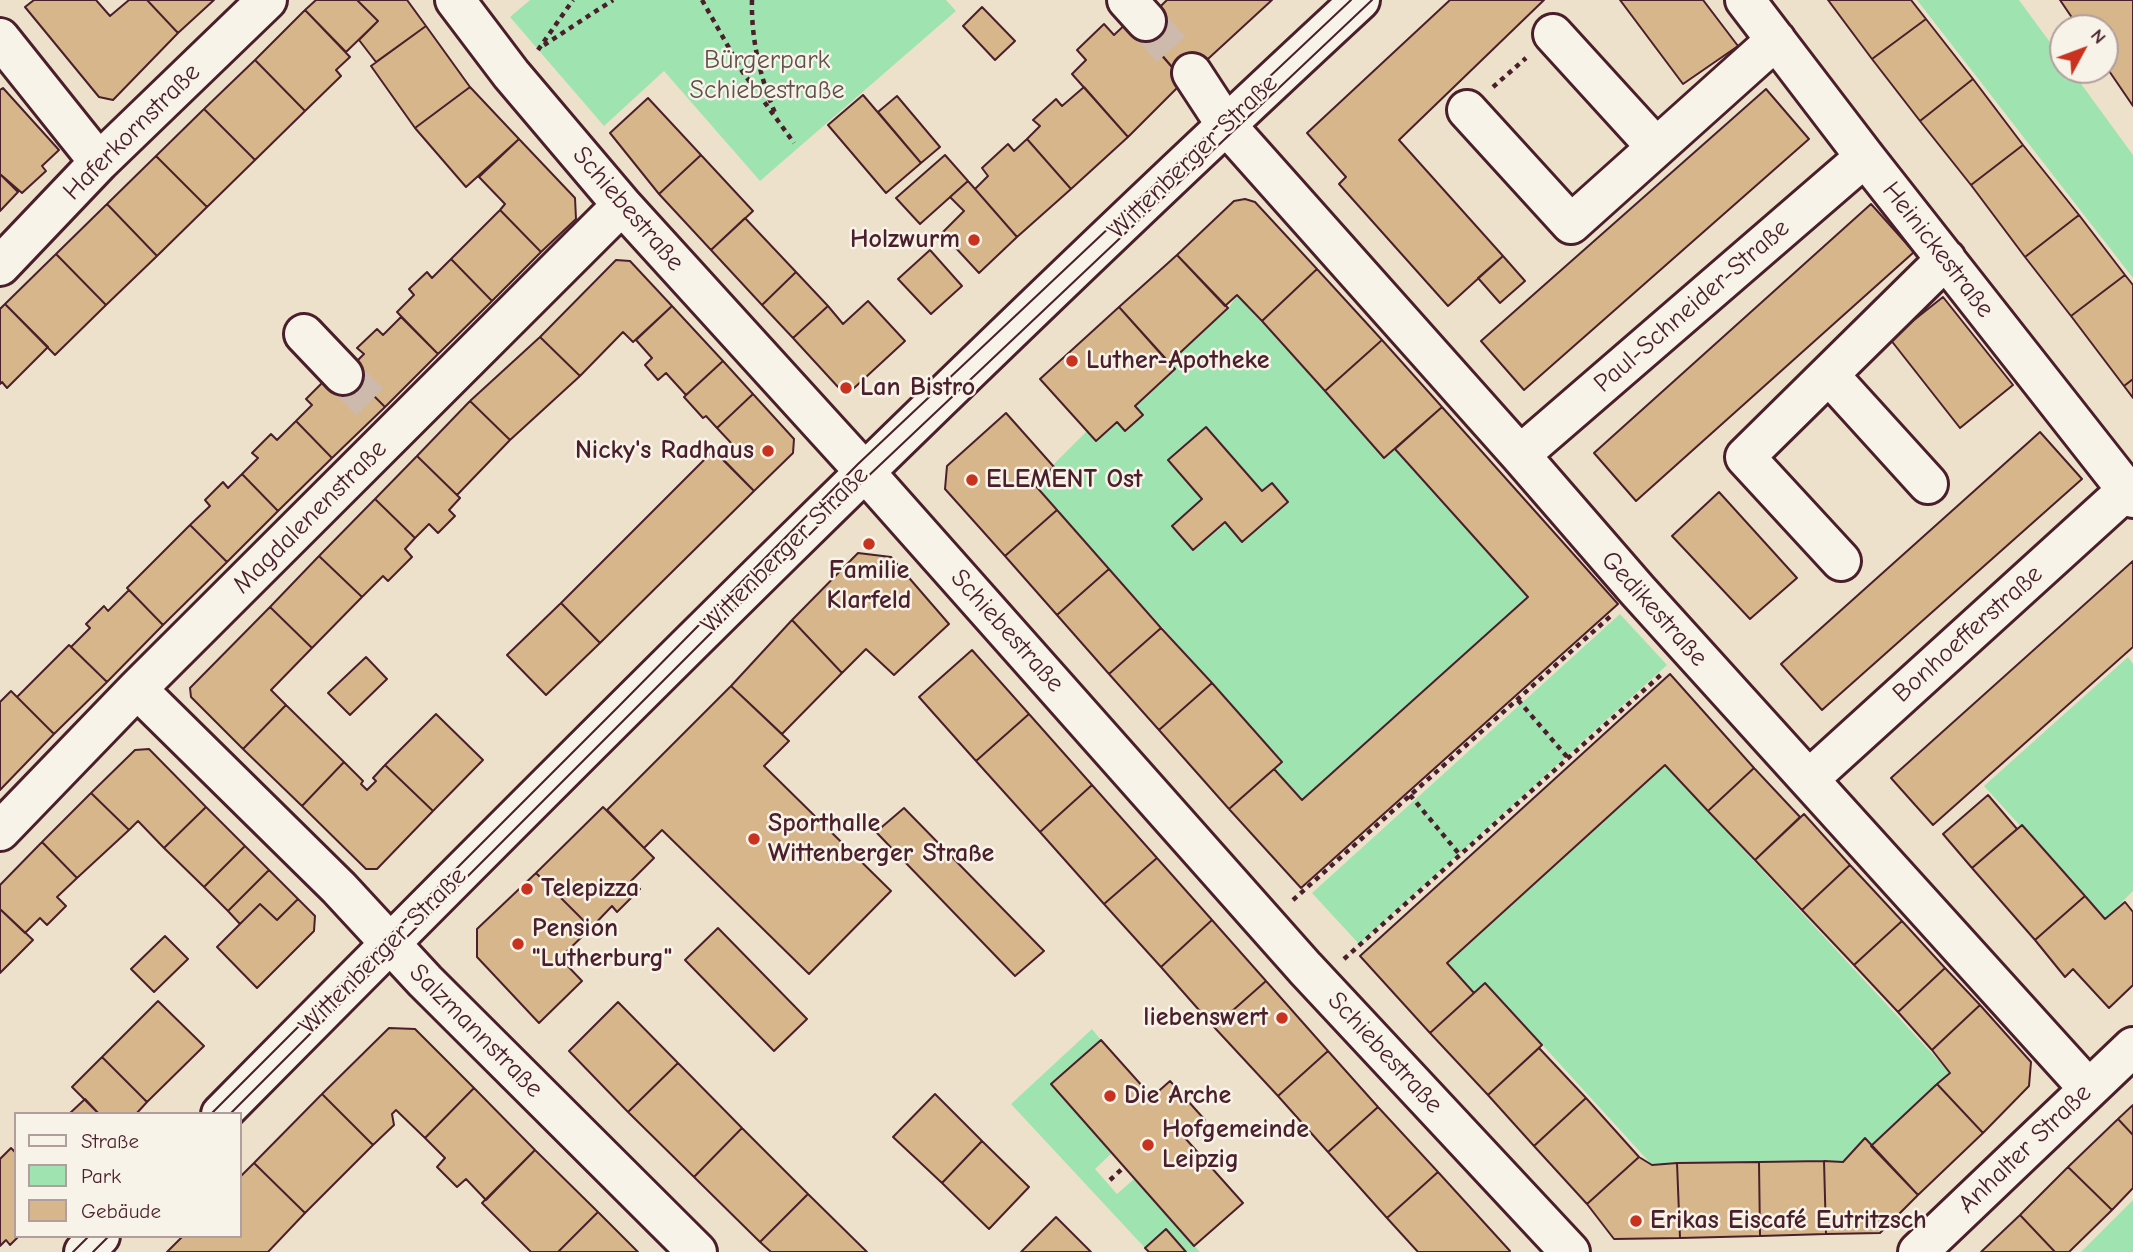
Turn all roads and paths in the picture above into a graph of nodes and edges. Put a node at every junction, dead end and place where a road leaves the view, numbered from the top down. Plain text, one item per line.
1 (267, 0) edge
2 (454, 0) edge
3 (573, 0) edge
4 (613, 0) edge
5 (702, 0) edge
6 (752, 0) edge
7 (1360, 0) edge
8 (1745, 0) edge
9 (1553, 34) joint
10 (0, 38) edge
11 (1776, 40) junction
12 (541, 47) junction
13 (511, 74) junction
14 (1192, 74) tunnel mouth
15 (1467, 110) joint
16 (778, 120) junction
17 (1226, 125) junction
18 (794, 143) dead end
19 (1656, 147) junction
20 (1865, 157) junction
21 (99, 162) junction
22 (622, 205) junction
23 (1946, 259) junction
24 (0, 266) edge
25 (304, 334) dead end
26 (1829, 374) junction
27 (343, 375) tunnel mouth
28 (1520, 456) junction
29 (864, 471) junction
30 (1928, 484) dead end
31 (2130, 494) edge
32 (1840, 561) dead end
33 (1637, 591) junction
34 (1690, 649) junction
35 (137, 690) junction
36 (1518, 700) junction
37 (1568, 758) junction
38 (1808, 779) junction
39 (1410, 795) junction
40 (0, 831) edge
41 (1460, 855) junction
42 (1266, 923) junction
43 (390, 943) junction
44 (1318, 982) junction
45 (2133, 1047) edge
46 (2088, 1088) junction
47 (223, 1112) edge
48 (1124, 1167) dead end
49 (1110, 1180) dead end
50 (98, 1238) edge
51 (84, 1252) edge
52 (697, 1252) edge
53 (1570, 1252) edge
54 (1918, 1252) edge

1 - 21 street, Haferkornstraße
2 - 13 street, Schiebestraße
3 - 12 path
4 - 12 path
5 - 16 path
6 - 16 path
7 - 17 street, Wittenberger Straße
8 - 11 street, Heinickestraße
9 - 15 path
9 - 19 street
10 - 21 street
11 - 19 street
11 - 20 street, Heinickestraße
12 - 13 path
13 - 22 street, Schiebestraße
14 - 17 street, Gedikestraße
15 - 19 street
16 - 18 path
17 - 28 street, Gedikestraße
17 - 29 street, Wittenberger Straße
20 - 23 street, Heinickestraße
20 - 28 street, Paul-Schneider-Straße
21 - 24 street, Haferkornstraße
22 - 29 street, Schiebestraße
22 - 35 street, Magdalenenstraße
23 - 26 street
23 - 31 street, Heinickestraße
25 - 27 street
26 - 30 street
26 - 32 street
28 - 33 street, Gedikestraße
29 - 42 street, Schiebestraße
29 - 43 street, Wittenberger Straße
31 - 38 street, Bonhoefferstraße
33 - 34 street, Gedikestraße
33 - 36 path
34 - 37 path
34 - 38 street, Gedikestraße
35 - 40 street, Magdalenenstraße
35 - 43 street, Salzmannstraße
36 - 37 path
36 - 39 path
37 - 41 path
38 - 46 street, Gedikestraße
39 - 41 path
39 - 42 path
41 - 44 path
42 - 44 street, Schiebestraße
43 - 47 street, Wittenberger Straße
43 - 52 street, Salzmannstraße
44 - 53 street, Schiebestraße
45 - 46 street, Anhalter Straße
46 - 54 street, Anhalter Straße
48 - 49 path
50 - 51 street

